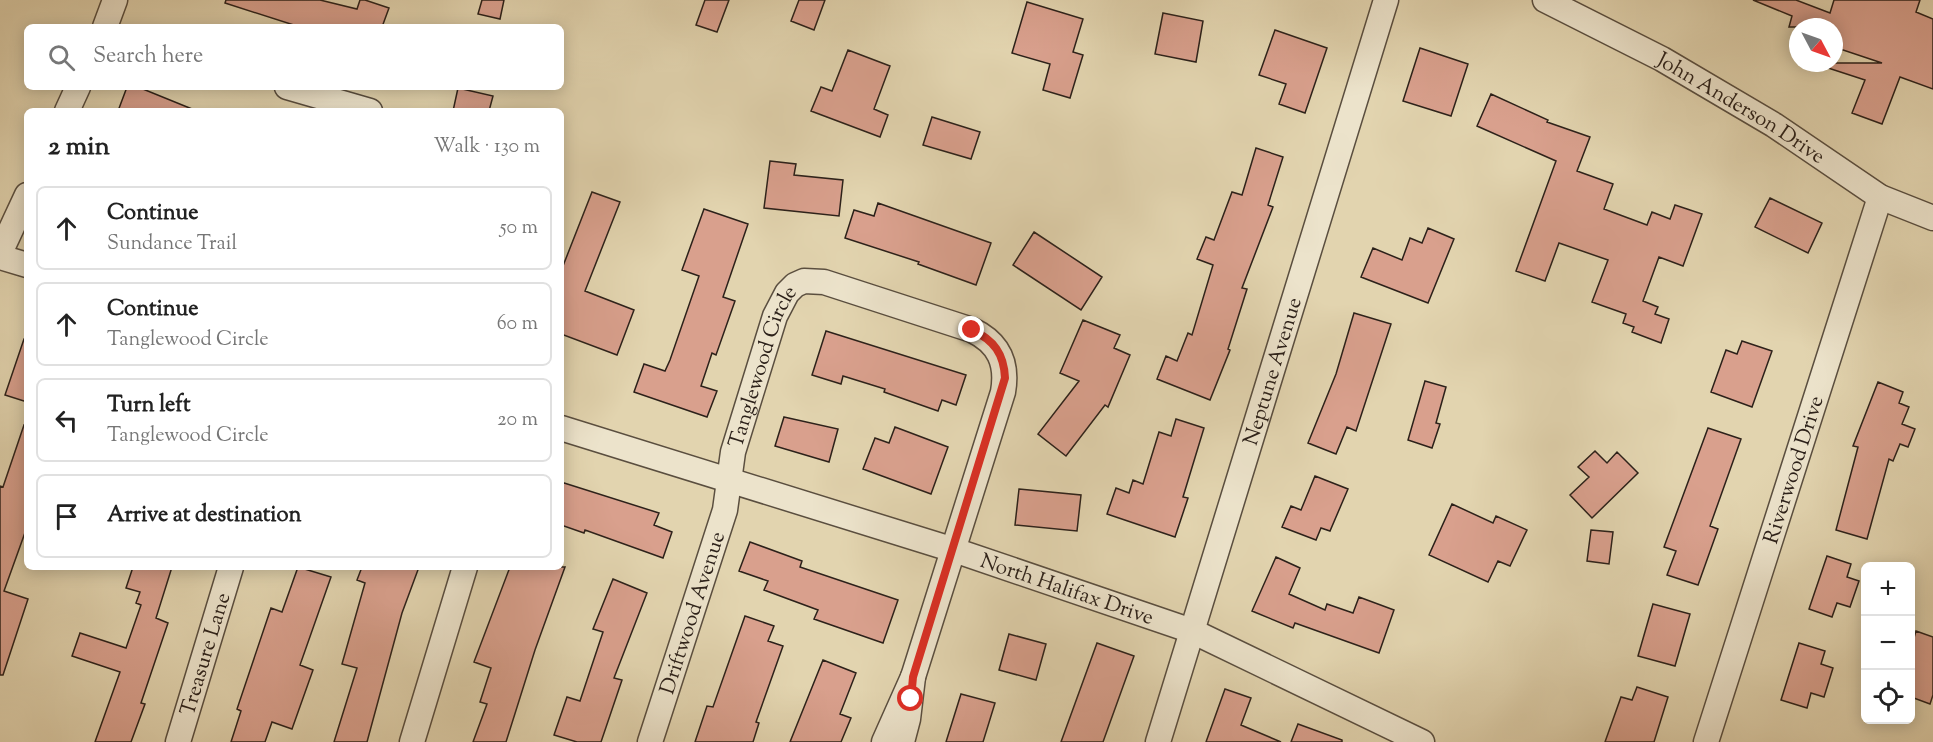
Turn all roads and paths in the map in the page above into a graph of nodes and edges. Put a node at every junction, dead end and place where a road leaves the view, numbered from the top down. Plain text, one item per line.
1 (116, 0) edge
2 (1386, 0) edge
3 (1545, 0) edge
4 (106, 24) edge
5 (77, 90) edge
6 (297, 90) edge
7 (68, 108) edge
8 (360, 108) edge
9 (1880, 197) junction
10 (24, 202) edge
11 (1933, 218) edge
12 (0, 255) edge
13 (24, 264) edge
14 (564, 429) edge
15 (729, 482) junction
16 (954, 550) junction
17 (230, 570) edge
18 (464, 570) edge
19 (1192, 631) junction
20 (913, 677) junction
21 (178, 742) edge
22 (412, 742) edge
23 (650, 742) edge
24 (884, 742) edge
25 (902, 742) edge
26 (1158, 742) edge
27 (1422, 742) edge
28 (1706, 742) edge

1 - 4 street
2 - 19 street, Neptune Avenue
3 - 9 street, John Anderson Drive
5 - 7 street
6 - 8 street
9 - 11 street, John Anderson Drive
9 - 28 street, Riverwood Drive
10 - 12 street
12 - 13 street
14 - 15 street, North Halifax Drive
15 - 16 street, North Halifax Drive
15 - 16 street, Tanglewood Circle
15 - 23 street, Driftwood Avenue
16 - 19 street, North Halifax Drive
16 - 20 street, Tanglewood Circle
17 - 21 street, Treasure Lane
18 - 22 street
19 - 26 street, Neptune Avenue
19 - 27 street, North Halifax Drive
20 - 24 street
20 - 25 street

